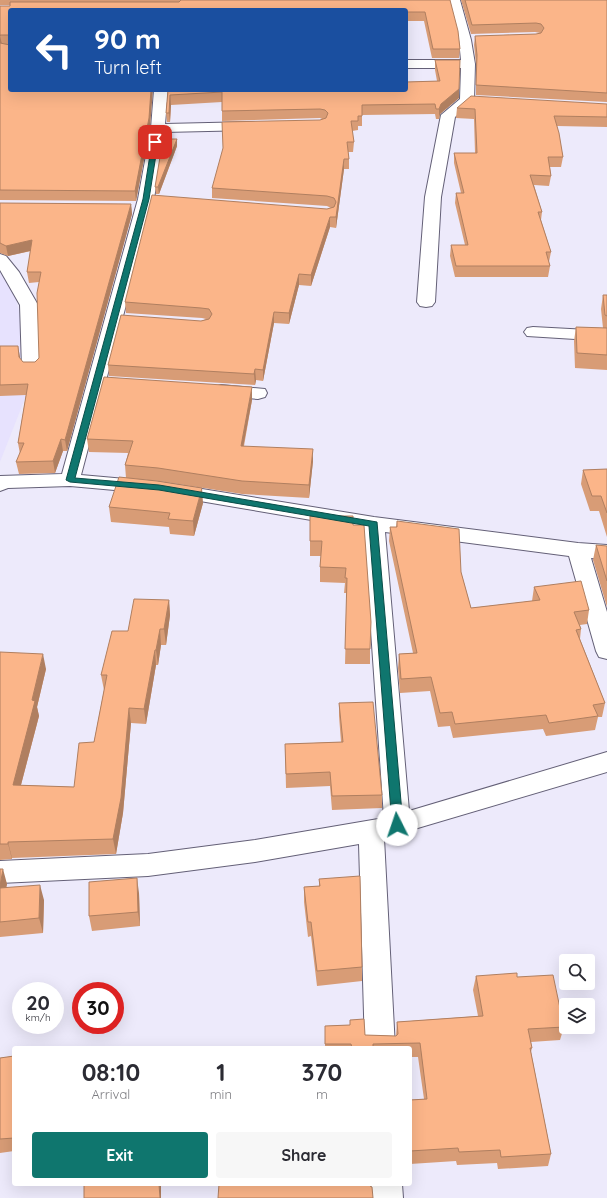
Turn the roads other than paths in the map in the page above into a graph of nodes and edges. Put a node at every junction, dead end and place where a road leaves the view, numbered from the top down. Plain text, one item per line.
1 (454, 0) edge
2 (481, 39) edge
3 (467, 53) junction
4 (482, 54) edge
5 (408, 64) edge
6 (160, 92) edge
7 (467, 100) junction
8 (483, 101) edge
9 (266, 126) edge
10 (158, 128) junction
11 (162, 200) edge
12 (139, 205) junction
13 (0, 259) edge
14 (426, 302) dead end
15 (533, 332) dead end
16 (607, 336) edge
17 (31, 368) edge
18 (204, 390) edge
19 (258, 393) dead end
20 (70, 480) junction
21 (0, 485) edge
22 (374, 524) junction
23 (578, 550) junction
24 (607, 552) edge
25 (607, 651) edge
26 (607, 762) edge
27 (397, 825) junction
28 (371, 831) junction
29 (0, 872) edge
30 (380, 1046) edge
31 (386, 1186) edge
32 (387, 1198) edge

1 - 3 street
2 - 3 street
3 - 4 street
3 - 5 street
3 - 7 street
6 - 10 street
7 - 8 street
7 - 14 street
9 - 10 street
10 - 12 street
11 - 12 street
12 - 20 street
13 - 17 street
15 - 16 street
18 - 19 street
20 - 21 street
20 - 22 street
22 - 23 street
22 - 27 street
23 - 24 street
23 - 25 street
26 - 27 street
27 - 28 street
28 - 29 street
28 - 30 street
31 - 32 street

